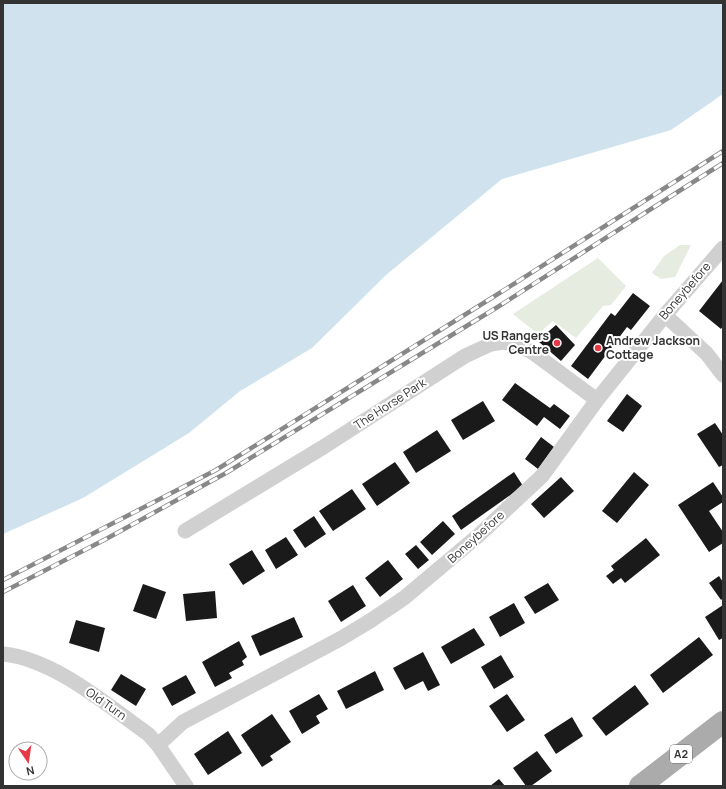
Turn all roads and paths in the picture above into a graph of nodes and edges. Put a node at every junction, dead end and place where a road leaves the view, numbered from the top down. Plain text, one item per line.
1 (723, 248) edge
2 (665, 315) junction
3 (723, 375) edge
4 (597, 400) junction
5 (185, 531) dead end
6 (3, 654) edge
7 (723, 722) edge
8 (158, 745) junction
9 (186, 786) edge
10 (640, 786) edge

1 - 2 street, Boneybefore
2 - 3 street
2 - 4 street, Boneybefore
4 - 5 street, The Horse Park
4 - 8 street, Boneybefore
6 - 8 street, Old Turn
7 - 10 main road, A2
8 - 9 street, Old Turn

